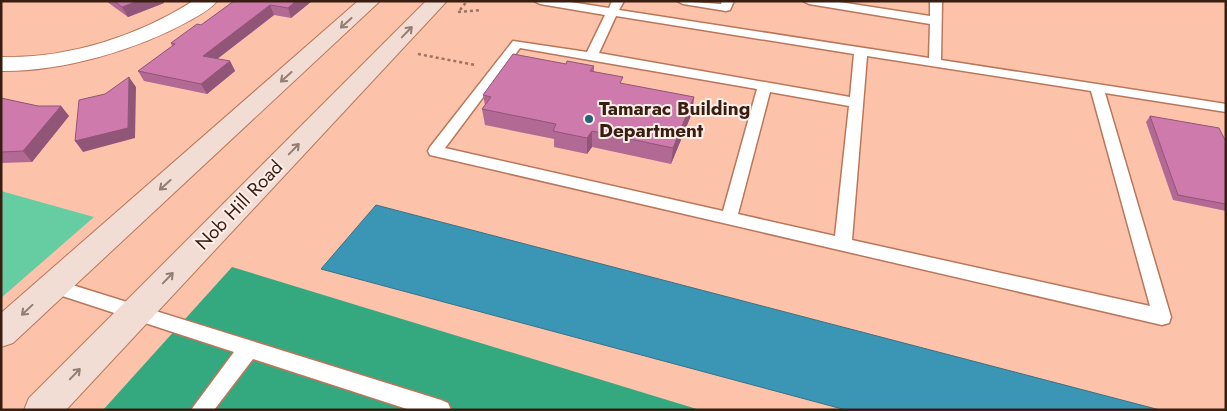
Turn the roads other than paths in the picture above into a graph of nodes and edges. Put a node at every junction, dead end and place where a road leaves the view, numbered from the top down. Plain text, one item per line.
1 (208, 1) edge
2 (370, 1) edge
3 (540, 1) edge
4 (683, 1) edge
5 (728, 1) edge
6 (809, 1) edge
7 (936, 1) edge
8 (834, 3) edge
9 (615, 7) edge
10 (449, 9) edge
11 (936, 21) junction
12 (861, 52) junction
13 (591, 56) junction
14 (1, 64) edge
15 (935, 64) junction
16 (764, 87) junction
17 (1097, 88) junction
18 (857, 104) junction
19 (1226, 108) edge
20 (729, 218) junction
21 (843, 244) junction
22 (53, 286) junction
23 (134, 313) junction
24 (1, 334) edge
25 (249, 349) junction
26 (42, 410) edge
27 (201, 410) edge
28 (441, 410) edge

1 - 14 street
2 -> 22 main road
3 - 9 lane
4 - 5 lane
6 - 8 lane
7 - 11 lane
8 - 11 lane
9 - 12 lane
9 - 13 lane
23 -> 10 main road, Nob Hill Road
11 - 15 lane
12 - 15 lane
12 - 18 lane
13 - 16 lane
13 - 20 lane
15 - 17 lane
16 - 18 lane
16 - 20 lane
17 - 19 lane
17 - 21 lane
18 - 21 lane
20 - 21 lane
22 - 23 lane
22 -> 24 main road
23 - 25 lane
26 -> 23 main road, Nob Hill Road
25 - 27 lane
25 - 28 lane

